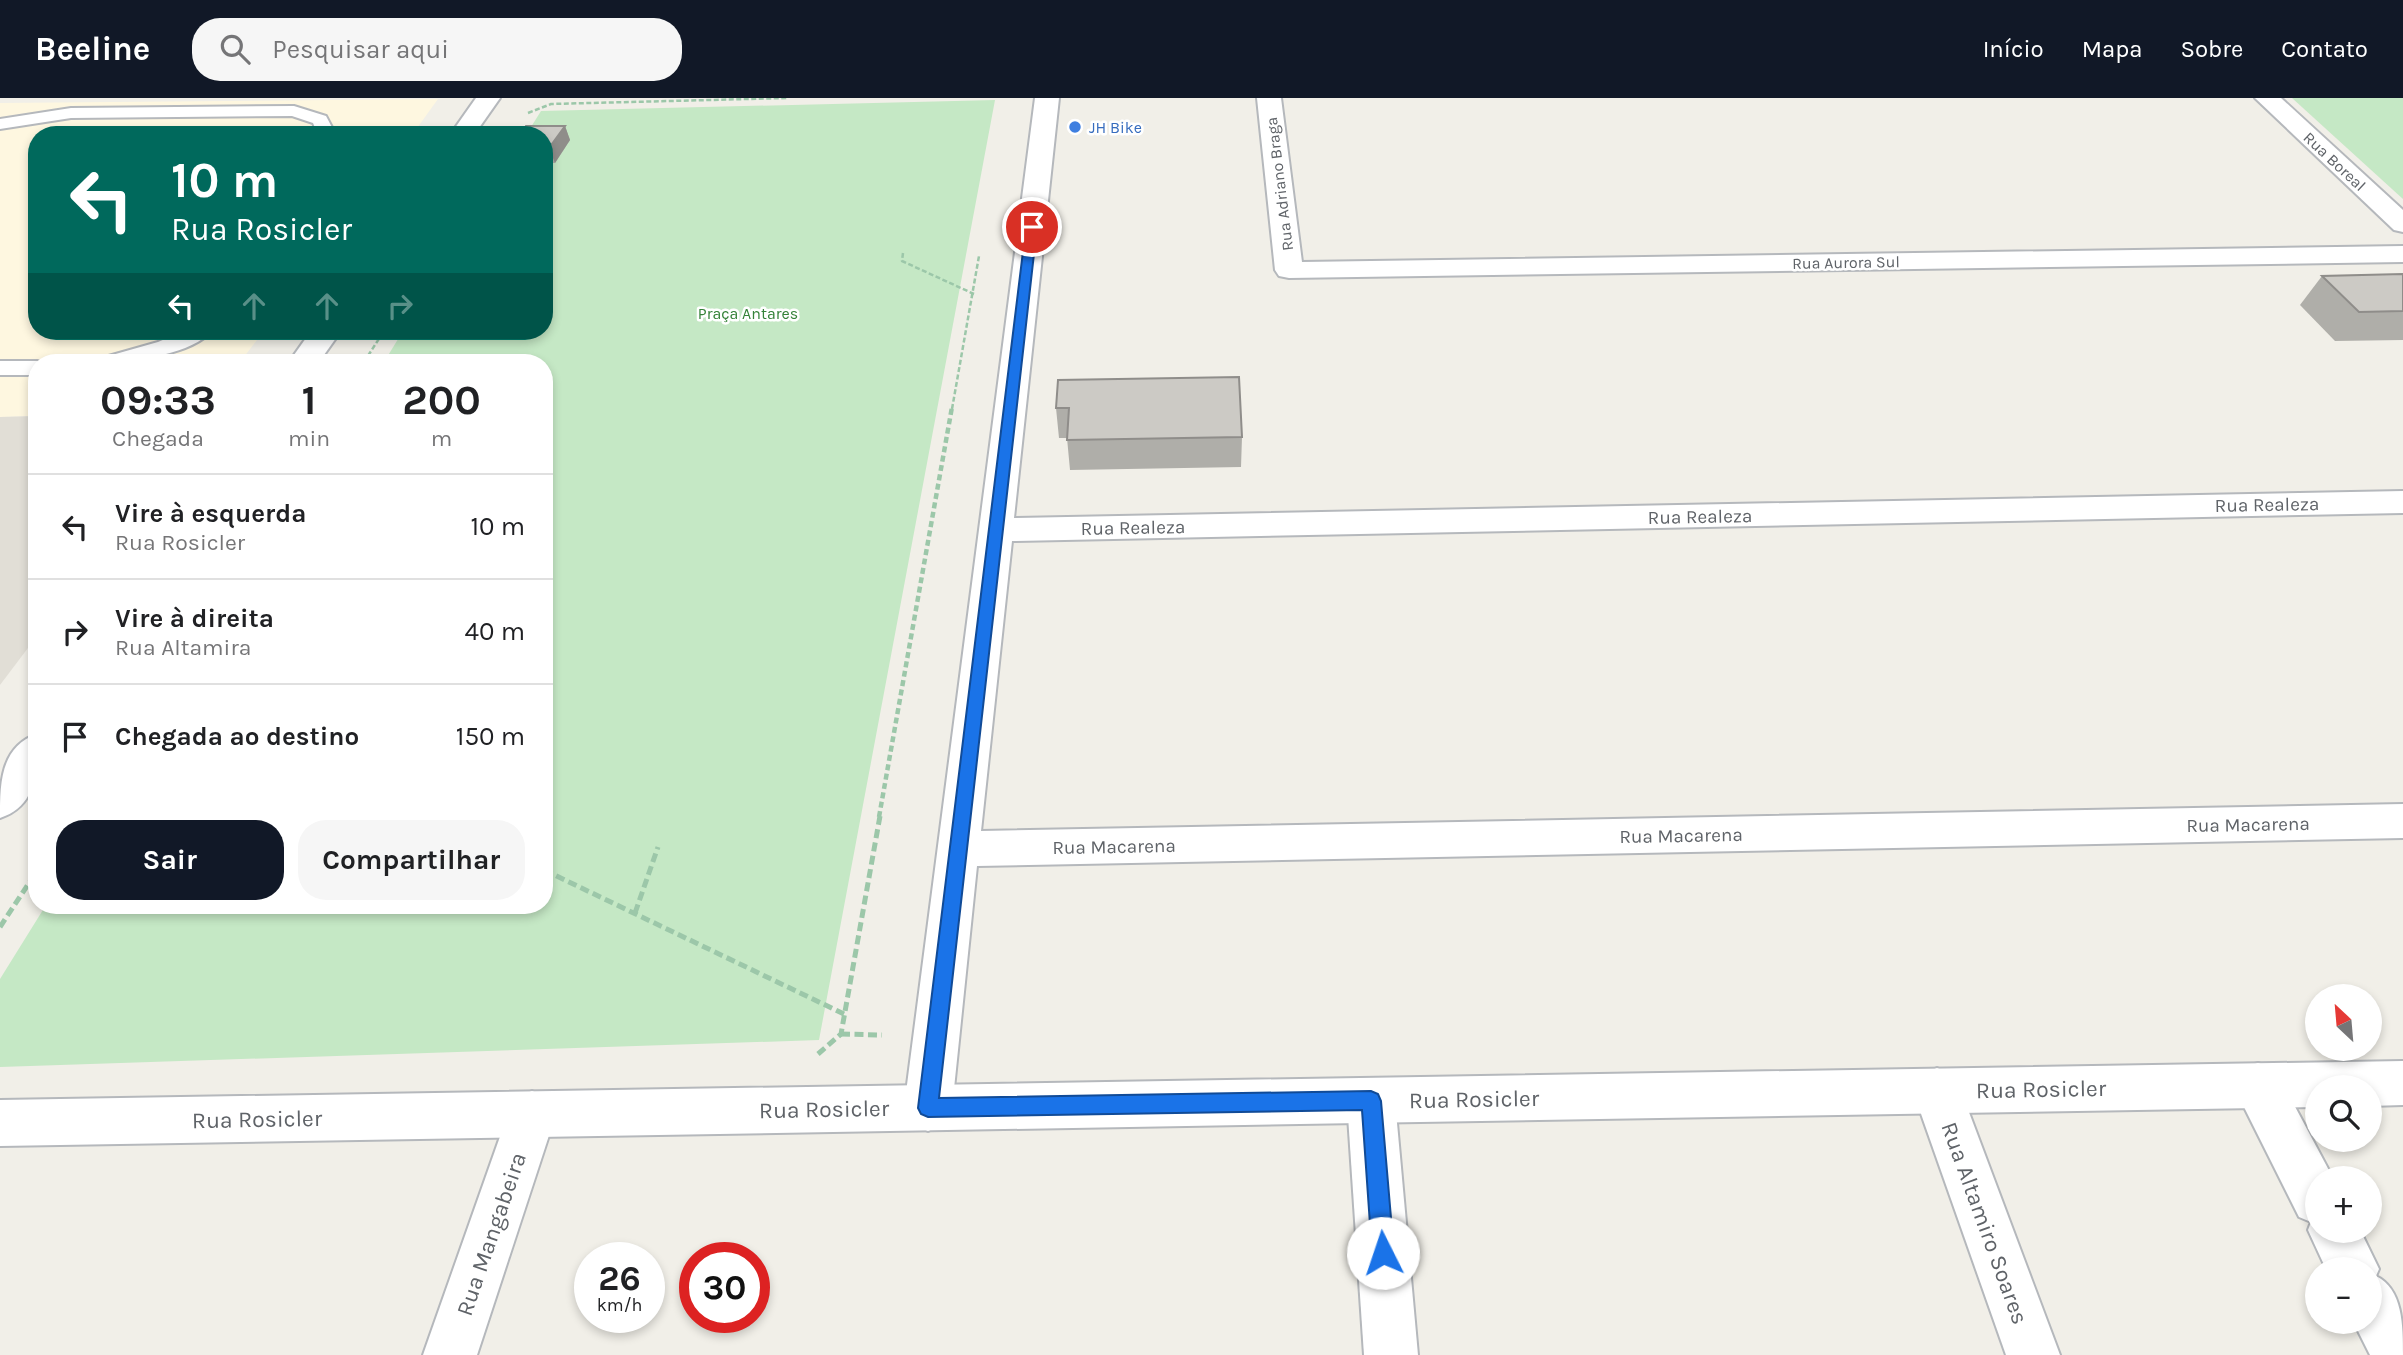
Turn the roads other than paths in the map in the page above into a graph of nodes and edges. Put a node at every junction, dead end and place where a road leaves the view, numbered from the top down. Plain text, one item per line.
1 (488, 98) edge
2 (1047, 98) edge
3 (1269, 98) edge
4 (2267, 98) edge
5 (0, 124) edge
6 (323, 126) edge
7 (468, 126) edge
8 (2403, 225) edge
9 (2403, 254) edge
10 (1289, 270) joint
11 (181, 340) edge
12 (141, 354) edge
13 (0, 368) edge
14 (28, 368) edge
15 (2403, 502) edge
16 (996, 530) junction
17 (28, 762) edge
18 (0, 802) edge
19 (2403, 821) edge
20 (959, 849) junction
21 (2403, 1083) edge
22 (2258, 1085) junction
23 (1937, 1091) junction
24 (1371, 1101) junction
25 (928, 1108) junction
26 (532, 1114) junction
27 (0, 1124) edge
28 (2305, 1176) edge
29 (2382, 1324) edge
30 (450, 1355) edge
31 (1391, 1355) edge
32 (2033, 1355) edge
33 (2398, 1355) edge

1 - 7 street
2 - 16 street
3 - 10 street, Rua Adriano Braga
4 - 8 street, Rua Boreal
5 - 6 lane
9 - 10 street, Rua Aurora Sul
11 - 12 lane
13 - 14 lane
15 - 16 street, Rua Realeza
16 - 20 street
17 - 18 street
19 - 20 street, Rua Macarena
20 - 25 street
21 - 22 street, Rua Rosicler
22 - 23 street, Rua Rosicler
22 - 28 street
23 - 24 street, Rua Rosicler
23 - 32 street, Rua Altamiro Soares
24 - 25 street, Rua Rosicler
24 - 31 street
25 - 26 street, Rua Rosicler
26 - 27 street, Rua Rosicler
26 - 30 street, Rua Mangabeira
29 - 33 street

